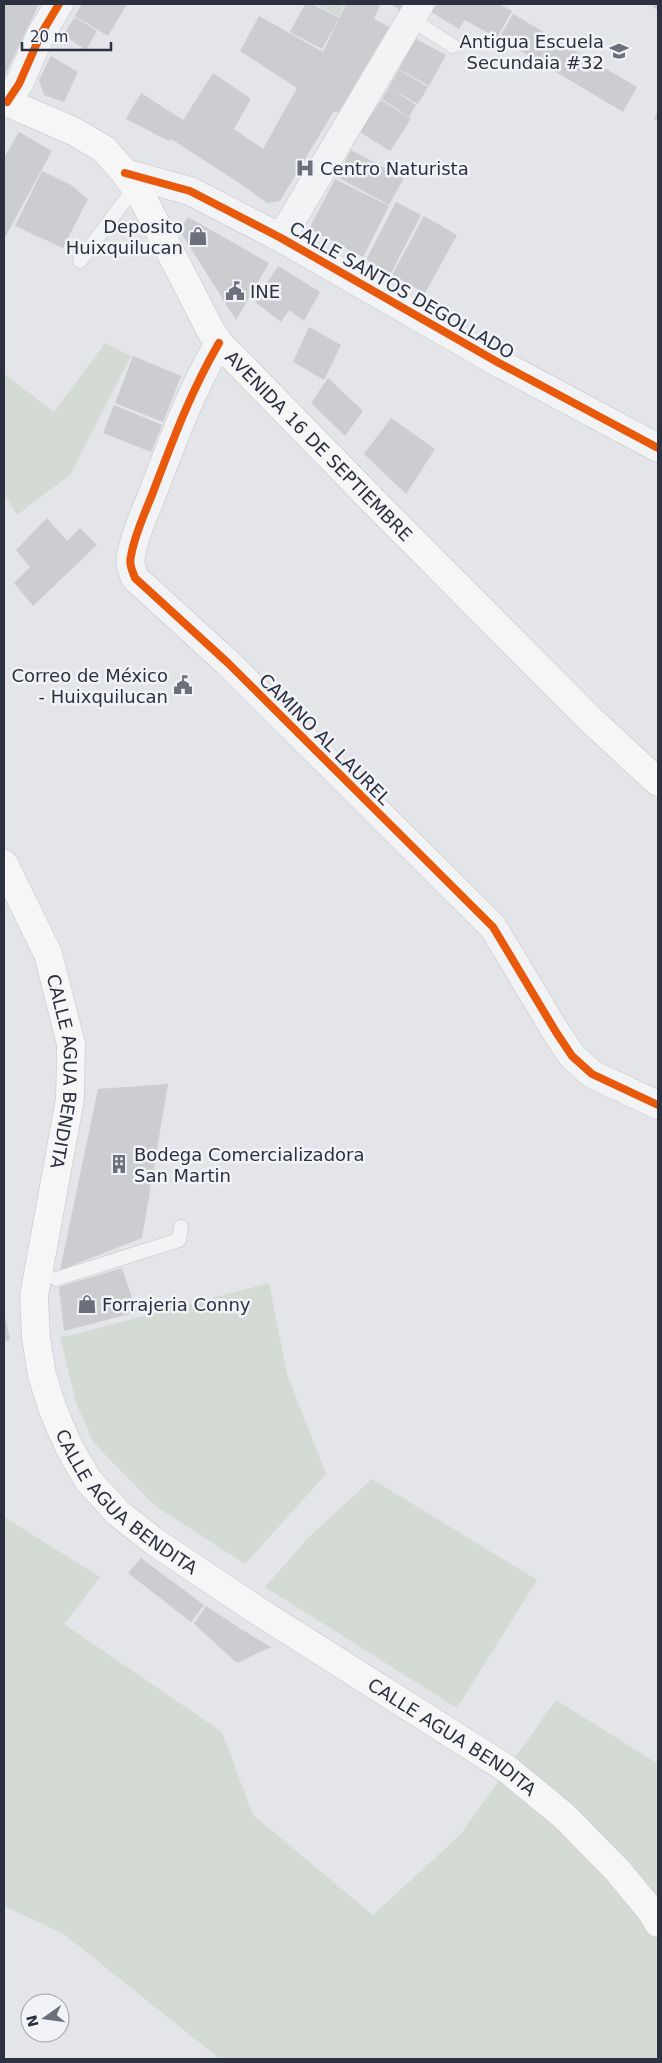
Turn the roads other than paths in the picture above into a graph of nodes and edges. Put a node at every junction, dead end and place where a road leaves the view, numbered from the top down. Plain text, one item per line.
1 (59, 4) edge
2 (415, 11) edge
3 (453, 46) dead end
4 (5, 103) edge
5 (130, 180) junction
6 (281, 238) junction
7 (80, 261) dead end
8 (220, 343) junction
9 (658, 448) edge
10 (658, 782) edge
11 (4, 864) edge
12 (658, 1106) edge
13 (180, 1227) dead end
14 (56, 1279) dead end
15 (658, 1923) edge

1 - 4 street
2 - 3 lane
2 - 6 street
4 - 5 main road, AVENIDA 16 DE SEPTIEMBRE
5 - 6 street, CALLE SANTOS DEGOLLADO
5 - 7 lane
5 - 8 main road, AVENIDA 16 DE SEPTIEMBRE
6 - 9 street, CALLE SANTOS DEGOLLADO
8 - 10 main road, AVENIDA 16 DE SEPTIEMBRE
8 - 12 street, CAMINO AL LAUREL
11 - 15 main road, CALLE AGUA BENDITA
13 - 14 lane

